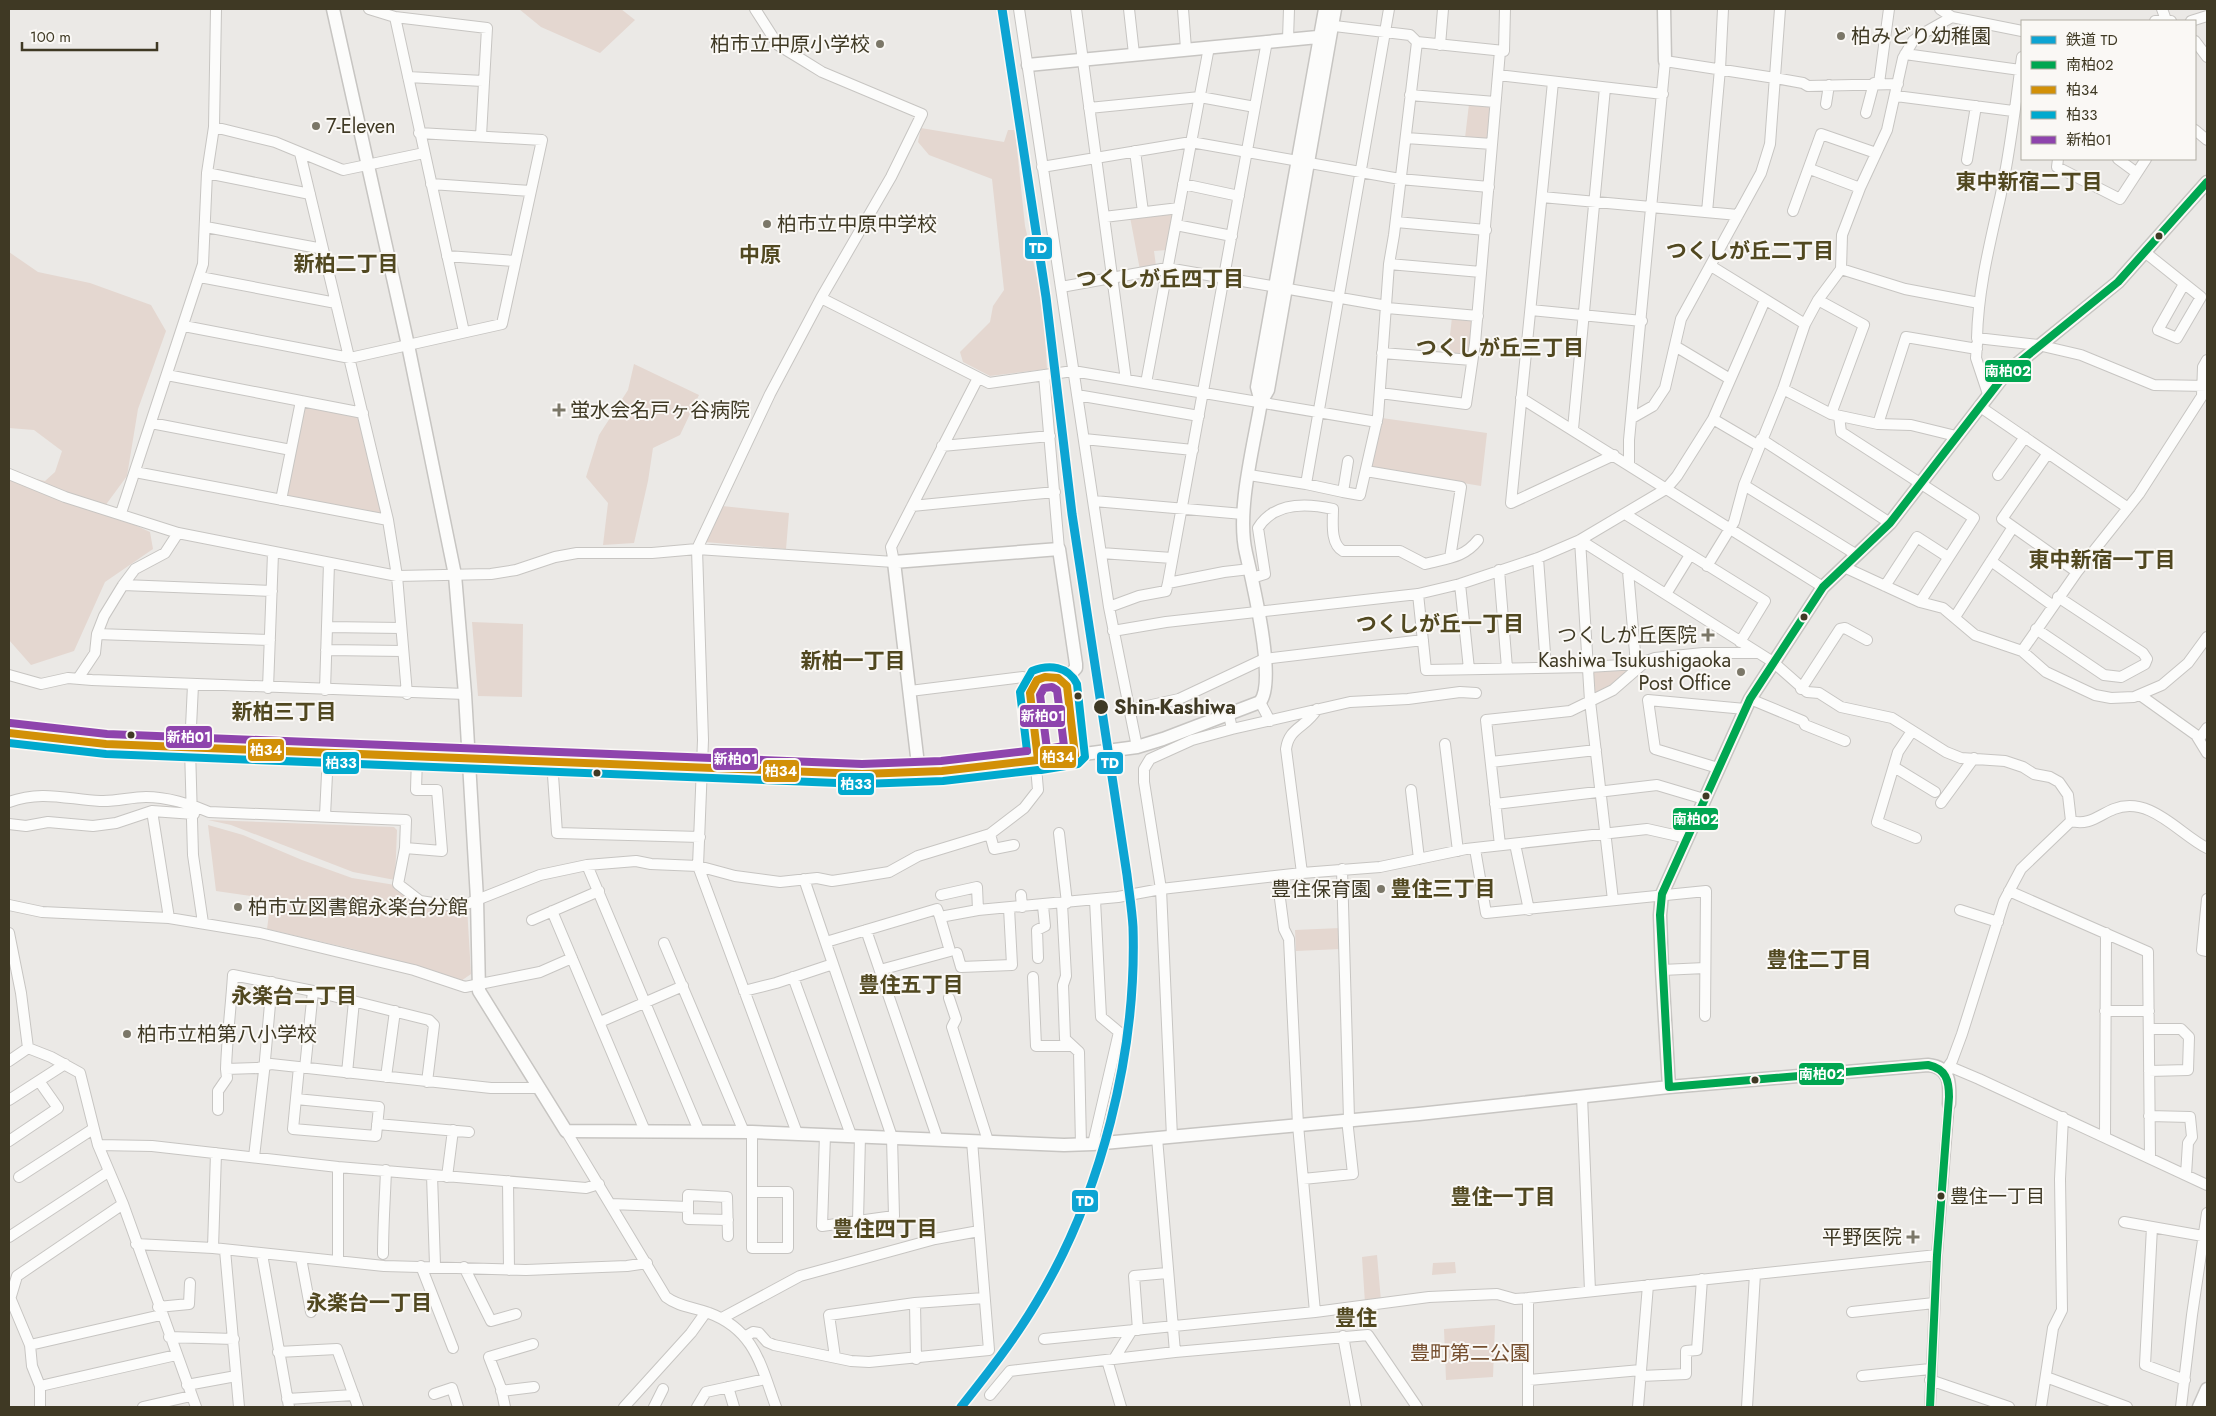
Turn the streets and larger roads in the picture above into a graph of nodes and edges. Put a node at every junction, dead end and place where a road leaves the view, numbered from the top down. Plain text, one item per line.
1 (216, 9) edge
2 (333, 9) edge
3 (369, 9) edge
4 (755, 9) edge
5 (1018, 9) edge
6 (1076, 9) edge
7 (1129, 9) edge
8 (1183, 9) edge
9 (1289, 9) edge
10 (1325, 9) edge
11 (1335, 9) edge
12 (1389, 9) edge
13 (1443, 9) edge
14 (1505, 9) edge
15 (1664, 9) edge
16 (1723, 9) edge
17 (1780, 9) edge
18 (1890, 9) edge
19 (1940, 9) edge
20 (2162, 9) edge
21 (2207, 16) edge
22 (394, 17) junction
23 (1952, 17) junction
24 (2168, 20) edge
25 (2194, 20) edge
26 (1326, 30) junction
27 (2021, 31) edge
28 (1385, 32) junction
29 (1288, 39) junction
30 (1267, 41) junction
31 (1417, 42) junction
32 (2196, 42) edge
33 (1440, 45) junction
34 (1209, 47) junction
35 (1186, 49) junction
36 (1500, 51) junction
37 (1134, 54) junction
38 (1905, 54) junction
39 (2207, 57) edge
40 (1084, 60) junction
41 (1665, 61) junction
42 (2021, 64) edge
43 (1028, 65) junction
44 (1720, 69) junction
45 (2020, 70) junction
46 (1498, 76) junction
47 (408, 77) junction
48 (1775, 78) junction
49 (483, 81) junction
50 (1553, 82) junction
51 (1877, 83) junction
52 (1898, 84) junction
53 (1829, 85) junction
54 (1605, 88) junction
55 (1663, 94) junction
56 (1410, 96) junction
57 (1896, 96) junction
58 (1200, 97) junction
59 (1495, 102) junction
60 (1826, 104) dead end
61 (1976, 106) junction
62 (1255, 107) junction
63 (1089, 108) junction
64 (2013, 112) junction
65 (1866, 113) dead end
66 (214, 127) junction
67 (2196, 131) edge
68 (419, 133) junction
69 (480, 136) junction
70 (1406, 138) junction
71 (2207, 140) edge
72 (1191, 142) junction
73 (1492, 144) junction
74 (1135, 152) junction
75 (1247, 152) junction
76 (300, 153) junction
77 (424, 153) junction
78 (1876, 153) junction
79 (1096, 158) junction
80 (1967, 160) dead end
81 (2058, 160) edge
82 (2119, 160) edge
83 (2145, 160) edge
84 (1303, 162) junction
85 (367, 164) junction
86 (1042, 167) junction
87 (1810, 169) junction
88 (1361, 172) junction
89 (2137, 172) junction
90 (207, 173) junction
91 (1400, 179) junction
92 (2207, 182) edge
93 (431, 184) junction
94 (1183, 184) junction
95 (1490, 187) junction
96 (1860, 188) junction
97 (532, 191) junction
98 (310, 194) junction
99 (1239, 196) junction
100 (1542, 197) junction
101 (1595, 202) junction
102 (1652, 207) junction
103 (1179, 208) junction
104 (1793, 211) dead end
105 (1143, 212) junction
106 (1707, 212) junction
107 (1738, 215) junction
108 (1104, 217) junction
109 (1396, 222) junction
110 (1176, 225) junction
111 (206, 227) junction
112 (1486, 230) junction
113 (1232, 236) junction
114 (324, 249) junction
115 (2146, 253) junction
116 (447, 256) junction
117 (515, 261) junction
118 (1389, 264) junction
119 (1711, 266) junction
120 (1168, 268) junction
121 (1841, 269) junction
122 (1481, 272) junction
123 (200, 277) junction
124 (1112, 278) junction
125 (1224, 278) junction
126 (2184, 284) junction
127 (1061, 287) junction
128 (1280, 288) junction
129 (821, 298) junction
130 (1338, 298) junction
131 (1765, 300) junction
132 (1818, 300) junction
133 (336, 303) junction
134 (1979, 303) junction
135 (1387, 307) junction
136 (1531, 310) junction
137 (1584, 315) junction
138 (1478, 316) junction
139 (1642, 321) junction
140 (1805, 324) junction
141 (184, 326) junction
142 (464, 332) junction
143 (1977, 343) junction
144 (408, 345) junction
145 (2038, 345) junction
146 (1675, 346) junction
147 (1382, 353) junction
148 (350, 358) junction
149 (1472, 360) junction
150 (2207, 360) edge
151 (1073, 371) junction
152 (167, 375) junction
153 (1044, 375) junction
154 (978, 378) junction
155 (1730, 379) junction
156 (1126, 380) junction
157 (1146, 383) junction
158 (2205, 385) edge
159 (1783, 389) junction
160 (1204, 392) junction
161 (1380, 393) junction
162 (1988, 394) junction
163 (1077, 395) junction
164 (1521, 398) junction
165 (300, 401) junction
166 (1261, 402) junction
167 (1979, 406) junction
168 (1318, 411) junction
169 (363, 413) junction
170 (1835, 415) junction
171 (1199, 416) junction
172 (1632, 418) junction
173 (1713, 419) junction
174 (151, 422) junction
175 (1377, 422) junction
176 (1878, 424) junction
177 (1573, 429) junction
178 (1050, 436) junction
179 (1956, 436) junction
180 (2025, 437) junction
181 (1084, 439) junction
182 (1760, 442) junction
183 (942, 446) junction
184 (291, 450) junction
185 (1193, 450) junction
186 (2048, 453) junction
187 (1614, 455) junction
188 (1348, 461) dead end
189 (1629, 464) junction
190 (1366, 471) junction
191 (135, 472) junction
192 (9, 474) edge
193 (1249, 475) junction
194 (1998, 475) dead end
195 (1922, 483) junction
196 (1306, 484) junction
197 (1744, 485) junction
198 (1666, 489) junction
199 (1055, 492) junction
200 (1343, 492) junction
201 (281, 500) junction
202 (1094, 501) junction
203 (912, 506) junction
204 (2128, 508) junction
205 (1182, 509) junction
206 (121, 513) junction
207 (1243, 514) junction
208 (1625, 514) junction
209 (388, 520) junction
210 (1890, 523) junction
211 (2014, 528) junction
212 (1730, 529) junction
213 (178, 534) junction
214 (1478, 540) dead end
215 (1580, 540) junction
216 (697, 549) junction
217 (1059, 549) junction
218 (273, 553) junction
219 (1101, 553) junction
220 (1690, 555) junction
221 (1856, 555) junction
222 (1172, 558) junction
223 (1450, 558) junction
224 (1538, 558) junction
225 (1948, 558) junction
226 (1991, 561) junction
227 (894, 562) junction
228 (329, 563) junction
229 (1707, 566) junction
230 (1844, 567) junction
231 (1500, 570) junction
232 (1628, 572) junction
233 (2077, 572) junction
234 (1251, 574) junction
235 (455, 575) junction
236 (397, 576) junction
237 (1168, 584) junction
238 (1460, 584) junction
239 (123, 585) junction
240 (1885, 586) junction
241 (1822, 587) junction
242 (272, 591) junction
243 (1418, 594) junction
244 (1666, 594) junction
245 (2055, 601) junction
246 (1920, 602) junction
247 (1109, 607) junction
248 (1259, 612) junction
249 (1956, 617) junction
250 (327, 627) junction
251 (402, 628) junction
252 (2036, 630) junction
253 (1113, 631) junction
254 (97, 634) junction
255 (2207, 637) edge
256 (270, 640) junction
257 (1423, 640) junction
258 (1867, 640) dead end
259 (1740, 642) junction
260 (326, 650) junction
261 (404, 651) junction
262 (2022, 651) junction
263 (1758, 653) junction
264 (1264, 659) junction
265 (1773, 662) junction
266 (1640, 663) junction
267 (1546, 667) junction
268 (1588, 667) junction
269 (1507, 668) junction
270 (1468, 669) junction
271 (9, 675) edge
272 (79, 677) junction
273 (1064, 681) junction
274 (1034, 682) junction
275 (192, 685) junction
276 (268, 688) junction
277 (1801, 689) junction
278 (325, 690) junction
279 (910, 691) junction
280 (1476, 693) dead end
281 (407, 694) junction
282 (465, 694) junction
283 (2140, 695) junction
284 (1590, 701) junction
285 (1260, 702) junction
286 (1748, 704) junction
287 (1317, 709) junction
288 (1129, 710) junction
289 (1229, 715) junction
290 (1270, 721) junction
291 (2207, 728) edge
292 (1232, 729) junction
293 (1912, 732) junction
294 (9, 733) edge
295 (2199, 739) junction
296 (1845, 741) dead end
297 (1445, 744) dead end
298 (1138, 747) junction
299 (190, 748) junction
300 (1596, 750) junction
301 (328, 753) junction
302 (2207, 753) edge
303 (1074, 755) junction
304 (416, 757) junction
305 (468, 758) junction
306 (1974, 758) junction
307 (1038, 760) junction
308 (552, 761) junction
309 (1491, 762) junction
310 (1894, 767) junction
311 (702, 768) junction
312 (1718, 768) junction
313 (920, 773) junction
314 (1411, 790) dead end
315 (1601, 792) junction
316 (1935, 792) dead end
317 (1704, 799) junction
318 (9, 802) edge
319 (1941, 803) dead end
320 (1496, 804) junction
321 (194, 810) junction
322 (152, 812) junction
323 (325, 816) junction
324 (2071, 821) junction
325 (9, 824) edge
326 (1059, 833) dead end
327 (990, 834) junction
328 (1605, 834) junction
329 (700, 837) junction
330 (1687, 838) junction
331 (1916, 838) dead end
332 (1515, 844) junction
333 (1014, 845) dead end
334 (1500, 845) junction
335 (405, 848) junction
336 (2207, 848) edge
337 (1475, 849) junction
338 (1458, 851) junction
339 (1419, 859) junction
340 (587, 865) junction
341 (698, 866) junction
342 (1342, 869) junction
343 (1302, 872) junction
344 (1278, 876) junction
345 (804, 879) junction
346 (1161, 889) junction
347 (599, 891) junction
348 (2009, 891) junction
349 (1662, 894) junction
350 (941, 895) dead end
351 (1021, 895) dead end
352 (477, 899) junction
353 (2207, 899) edge
354 (1095, 900) junction
355 (1613, 900) junction
356 (1064, 904) junction
357 (9, 905) edge
358 (1043, 906) junction
359 (1009, 908) junction
360 (1022, 908) junction
361 (978, 910) junction
362 (1528, 910) junction
363 (1960, 910) dead end
364 (552, 911) junction
365 (940, 917) junction
366 (169, 918) junction
367 (532, 920) dead end
368 (1998, 922) junction
369 (204, 923) junction
370 (866, 930) junction
371 (2106, 933) junction
372 (9, 936) edge
373 (664, 942) dead end
374 (826, 942) junction
375 (2207, 951) edge
376 (957, 954) dead end
377 (572, 958) junction
378 (1038, 958) dead end
379 (833, 964) junction
380 (1705, 968) junction
381 (880, 970) junction
382 (1662, 970) junction
383 (793, 977) junction
384 (1033, 977) dead end
385 (272, 982) junction
386 (478, 985) junction
387 (683, 986) junction
388 (313, 991) junction
389 (744, 991) junction
390 (949, 998) dead end
391 (354, 1000) junction
392 (645, 1002) junction
393 (394, 1011) junction
394 (2105, 1011) junction
395 (2149, 1011) junction
396 (1705, 1016) dead end
397 (600, 1022) junction
398 (2149, 1029) junction
399 (1072, 1046) junction
400 (28, 1048) junction
401 (9, 1061) edge
402 (65, 1064) junction
403 (265, 1066) junction
404 (302, 1068) junction
405 (226, 1069) junction
406 (2149, 1070) junction
407 (1945, 1071) junction
408 (347, 1073) junction
409 (386, 1077) junction
410 (39, 1081) junction
411 (427, 1082) junction
412 (1669, 1087) junction
413 (540, 1088) junction
414 (1582, 1096) junction
415 (296, 1099) junction
416 (9, 1100) edge
417 (1949, 1104) joint
418 (218, 1110) dead end
419 (2149, 1116) junction
420 (2063, 1117) junction
421 (1348, 1119) junction
422 (378, 1124) junction
423 (1298, 1125) junction
424 (92, 1129) junction
425 (453, 1130) junction
426 (566, 1131) junction
427 (646, 1131) junction
428 (469, 1132) dead end
429 (699, 1132) junction
430 (748, 1132) junction
431 (797, 1133) junction
432 (825, 1134) junction
433 (856, 1136) junction
434 (2105, 1136) junction
435 (892, 1137) junction
436 (1172, 1137) junction
437 (1157, 1138) junction
438 (938, 1140) junction
439 (972, 1140) junction
440 (9, 1141) edge
441 (988, 1141) junction
442 (98, 1145) junction
443 (1087, 1145) junction
444 (216, 1153) junction
445 (254, 1157) junction
446 (2150, 1157) junction
447 (338, 1167) junction
448 (386, 1170) junction
449 (108, 1172) junction
450 (432, 1175) junction
451 (2186, 1175) junction
452 (19, 1176) dead end
453 (447, 1177) junction
454 (1303, 1179) junction
455 (508, 1181) junction
456 (599, 1184) junction
457 (2207, 1186) edge
458 (752, 1192) junction
459 (123, 1204) junction
460 (611, 1204) junction
461 (688, 1207) junction
462 (2207, 1213) edge
463 (728, 1220) junction
464 (858, 1221) junction
465 (2124, 1222) dead end
466 (2152, 1227) junction
467 (979, 1231) junction
468 (728, 1236) dead end
469 (2203, 1236) junction
470 (9, 1237) edge
471 (136, 1244) junction
472 (213, 1248) junction
473 (225, 1250) junction
474 (262, 1254) junction
475 (383, 1254) dead end
476 (1937, 1255) junction
477 (301, 1258) junction
478 (338, 1262) junction
479 (647, 1263) junction
480 (434, 1265) junction
481 (421, 1266) junction
482 (464, 1267) junction
483 (508, 1270) junction
484 (1167, 1273) junction
485 (1755, 1274) junction
486 (1702, 1279) junction
487 (190, 1283) dead end
488 (1648, 1285) junction
489 (1590, 1291) junction
490 (10, 1296) edge
491 (984, 1298) junction
492 (1528, 1298) junction
493 (914, 1303) junction
494 (1934, 1303) junction
495 (160, 1311) junction
496 (311, 1312) dead end
497 (706, 1312) junction
498 (1315, 1312) junction
499 (1852, 1312) dead end
500 (516, 1314) dead end
501 (722, 1318) junction
502 (1172, 1326) junction
503 (1135, 1330) junction
504 (169, 1336) junction
505 (746, 1336) junction
506 (1343, 1336) junction
507 (234, 1339) junction
508 (1044, 1339) dead end
509 (533, 1344) dead end
510 (30, 1345) junction
511 (453, 1348) dead end
512 (278, 1352) junction
513 (1175, 1352) junction
514 (176, 1355) junction
515 (835, 1357) junction
516 (916, 1359) junction
517 (1111, 1360) junction
518 (1641, 1373) junction
519 (1930, 1375) junction
520 (236, 1376) junction
521 (1862, 1376) dead end
522 (2046, 1377) junction
523 (766, 1379) junction
524 (1529, 1380) junction
525 (2184, 1380) junction
526 (187, 1385) junction
527 (40, 1386) junction
528 (534, 1387) dead end
529 (728, 1387) junction
530 (663, 1389) dead end
531 (2207, 1389) edge
532 (501, 1391) junction
533 (434, 1394) dead end
534 (990, 1395) dead end
535 (191, 1396) junction
536 (354, 1396) junction
537 (288, 1403) edge
538 (40, 1407) edge
539 (143, 1407) edge
540 (196, 1407) edge
541 (239, 1407) edge
542 (358, 1407) edge
543 (458, 1407) edge
544 (505, 1407) edge
545 (624, 1407) edge
546 (654, 1407) edge
547 (697, 1407) edge
548 (734, 1407) edge
549 (776, 1407) edge
550 (1121, 1407) edge
551 (1356, 1407) edge
552 (1417, 1407) edge
553 (1528, 1407) edge
554 (1638, 1407) edge
555 (1747, 1407) edge
556 (1930, 1407) edge
557 (2009, 1407) edge
558 (2041, 1407) edge
559 (2127, 1407) edge
560 (2181, 1407) edge
561 (2199, 1407) edge

1 - 66 street
2 - 85 street
3 - 22 street
4 - 129 street
5 - 43 street
6 - 40 street
7 - 37 street
8 - 35 street
9 - 29 street
10 - 26 street
11 - 26 street
12 - 28 street
13 - 33 street
14 - 36 street
15 - 41 street
16 - 44 street
17 - 48 street
18 - 51 street
19 - 23 street
20 - 24 street
21 - 25 street
22 - 47 street
22 - 49 street
23 - 27 street
23 - 38 street
26 - 28 street
26 - 29 street
26 - 84 street
28 - 31 street
28 - 88 street
29 - 30 street
30 - 34 street
30 - 62 street
31 - 33 street
31 - 56 street
32 - 39 street
33 - 36 street
34 - 35 street
34 - 58 street
35 - 37 street
36 - 46 street
37 - 40 street
38 - 45 street
38 - 52 street
40 - 43 street
40 - 63 street
41 - 44 street
41 - 55 street
42 - 45 street
43 - 86 street
44 - 48 street
44 - 106 street
45 - 64 street
46 - 50 street
46 - 59 street
47 - 49 street
47 - 68 street
48 - 53 street
48 - 107 street
49 - 69 street
50 - 54 street
50 - 100 street
51 - 52 street
51 - 53 street
51 - 65 street
52 - 57 street
53 - 60 street
54 - 55 street
54 - 101 street
55 - 102 street
56 - 59 street
56 - 70 street
57 - 61 street
57 - 78 street
58 - 62 street
58 - 63 street
58 - 72 street
59 - 73 street
61 - 64 street
61 - 80 street
62 - 75 street
63 - 79 street
64 - 134 street
66 - 76 street
66 - 90 street
67 - 71 street
68 - 69 street
68 - 77 street
69 - 97 street
70 - 73 street
70 - 91 street
72 - 74 street
72 - 75 street
72 - 94 street
73 - 95 street
74 - 79 street
74 - 105 street
75 - 84 street
75 - 99 street
76 - 85 street
76 - 98 street
77 - 85 street
77 - 93 street
78 - 87 street
78 - 96 street
79 - 86 street
79 - 108 street
81 - 89 street
82 - 89 street
83 - 89 street
84 - 88 street
84 - 128 street
85 - 144 street
86 - 127 street
87 - 96 street
87 - 104 street
88 - 91 street
88 - 130 street
90 - 98 street
90 - 111 street
91 - 95 street
91 - 109 street
92 - 115 street
93 - 97 street
93 - 116 street
94 - 99 street
94 - 103 street
95 - 112 street
96 - 121 street
97 - 117 street
98 - 114 street
99 - 113 street
100 - 101 street
100 - 136 street
101 - 102 street
101 - 137 street
102 - 106 street
102 - 139 street
103 - 105 street
103 - 110 street
105 - 108 street
106 - 107 street
107 - 119 street
108 - 124 street
109 - 112 street
109 - 118 street
110 - 113 street
110 - 120 street
111 - 114 street
111 - 123 street
112 - 122 street
113 - 125 street
114 - 133 street
115 - 126 street
115 - 145 street
116 - 117 street
116 - 142 street
117 - 142 street
118 - 122 street
118 - 135 street
119 - 131 street
119 - 146 street
120 - 124 street
120 - 125 street
120 - 157 street
121 - 132 street
121 - 134 street
122 - 138 street
123 - 133 street
123 - 141 street
124 - 127 street
124 - 156 street
125 - 128 street
125 - 160 street
126 - 126 street
127 - 151 street
128 - 130 street
128 - 166 street
129 - 154 street
129 - 216 street
130 - 135 street
130 - 168 street
131 - 140 street
131 - 155 street
132 - 140 street
132 - 170 street
133 - 148 street
134 - 143 street
135 - 138 street
135 - 147 street
136 - 137 street
136 - 164 street
137 - 139 street
137 - 177 street
138 - 149 street
139 - 172 street
140 - 159 street
141 - 148 street
141 - 152 street
142 - 144 street
143 - 145 street
143 - 162 street
143 - 176 street
144 - 148 street
144 - 235 street
145 - 158 street
145 - 162 street
146 - 155 street
146 - 172 street
147 - 149 street
147 - 161 street
148 - 169 street
149 - 161 street
150 - 158 street
151 - 153 street
151 - 156 street
151 - 163 street
152 - 165 street
152 - 174 street
153 - 154 street
153 - 178 street
154 - 183 street
155 - 173 street
156 - 157 street
157 - 160 street
158 - 204 street
159 - 170 street
159 - 182 street
160 - 166 street
160 - 171 street
161 - 175 street
162 - 167 street
163 - 171 street
163 - 181 street
164 - 177 street
164 - 187 street
165 - 169 street
165 - 184 street
166 - 168 street
166 - 193 street
167 - 179 street
167 - 180 street
168 - 175 street
168 - 196 street
169 - 209 street
170 - 176 street
170 - 195 street
171 - 185 street
172 - 189 street
173 - 182 street
173 - 198 street
174 - 184 street
174 - 191 street
175 - 190 street
176 - 179 street
177 - 187 street
178 - 183 street
178 - 199 street
179 - 195 street
180 - 186 street
180 - 194 street
181 - 185 street
181 - 202 street
182 - 197 street
182 - 210 street
183 - 203 street
184 - 201 street
185 - 205 street
186 - 204 street
186 - 211 street
187 - 189 street
188 - 200 street
189 - 198 street
190 - 200 street
190 - 223 street
191 - 201 street
191 - 206 street
192 - 206 street
193 - 196 street
193 - 207 street
195 - 210 street
195 - 225 street
196 - 200 street
197 - 212 street
197 - 221 street
198 - 208 street
198 - 212 street
199 - 203 street
199 - 217 street
201 - 209 street
202 - 205 street
202 - 219 street
203 - 227 street
204 - 233 street
205 - 207 street
205 - 222 street
206 - 213 street
207 - 234 street
208 - 215 street
208 - 220 street
209 - 236 street
210 - 221 street
211 - 226 street
211 - 233 street
212 - 229 street
212 - 241 street
213 - 218 street
213 - 239 street
214 - 223 street
215 - 224 street
215 - 232 street
215 - 268 street
216 - 227 street
216 - 235 street
216 - 311 street
217 - 227 street
217 - 273 street
218 - 228 street
218 - 242 street
219 - 222 street
219 - 247 street
220 - 229 street
220 - 244 street
221 - 230 street
222 - 237 street
223 - 234 street
224 - 231 street
224 - 267 street
225 - 240 street
225 - 246 street
226 - 245 street
226 - 249 street
227 - 279 street
228 - 236 street
228 - 250 street
229 - 259 street
230 - 240 street
230 - 241 street
231 - 238 street
231 - 269 street
232 - 244 street
232 - 266 street
233 - 245 street
234 - 237 street
234 - 248 street
235 - 236 street
235 - 282 street
236 - 251 street
237 - 247 street
238 - 243 street
238 - 270 street
239 - 242 street
239 - 254 street
240 - 246 street
241 - 265 street
242 - 256 street
243 - 248 street
243 - 257 street
244 - 259 street
245 - 252 street
245 - 252 street
246 - 249 street
247 - 253 street
248 - 253 street
248 - 264 street
249 - 262 street
250 - 251 street
250 - 260 street
251 - 261 street
252 - 262 street
253 - 288 street
254 - 256 street
254 - 272 street
255 - 283 street
256 - 276 street
257 - 264 street
257 - 270 street
258 - 277 street
259 - 263 street
260 - 261 street
260 - 278 street
261 - 281 street
262 - 283 street
263 - 265 street
263 - 266 street
264 - 285 street
264 - 288 street
265 - 277 street
265 - 286 street
266 - 268 street
266 - 284 street
267 - 268 street
267 - 269 street
268 - 284 street
269 - 270 street
271 - 272 street
272 - 275 street
273 - 274 street
273 - 303 street
274 - 279 street
274 - 307 street
275 - 276 street
275 - 299 street
276 - 278 street
277 - 293 street
278 - 281 street
279 - 313 street
280 - 287 street
281 - 282 street
282 - 305 street
283 - 295 street
284 - 300 street
284 - 309 street
285 - 289 street
285 - 290 street
286 - 296 street
286 - 312 street
286 - 312 street
287 - 290 street
287 - 343 street
288 - 298 street
289 - 292 street
289 - 298 street
290 - 292 street
291 - 295 street
292 - 346 street
293 - 306 street
293 - 310 street
294 - 299 street
295 - 302 street
297 - 338 street
298 - 303 street
299 - 301 street
299 - 321 street
300 - 309 street
300 - 315 street
301 - 304 street
301 - 323 street
303 - 307 street
304 - 305 street
304 - 335 street
305 - 308 street
305 - 352 street
306 - 319 street
306 - 324 street
307 - 313 street
307 - 327 street
308 - 311 street
308 - 329 street
309 - 320 street
310 - 316 street
310 - 331 street
311 - 313 street
311 - 329 street
312 - 317 street
314 - 339 street
315 - 317 street
315 - 320 street
315 - 328 street
317 - 330 street
318 - 321 street
320 - 334 street
321 - 322 street
321 - 323 street
321 - 369 street
322 - 325 street
322 - 366 street
323 - 335 street
324 - 336 street
324 - 348 street
326 - 356 street
327 - 333 street
327 - 345 street
328 - 330 street
328 - 332 street
328 - 355 street
329 - 341 street
330 - 349 street
332 - 334 street
332 - 362 street
334 - 337 street
335 - 352 street
337 - 338 street
337 - 362 street
338 - 339 street
339 - 342 street
340 - 341 street
340 - 347 street
340 - 352 street
341 - 345 street
341 - 389 street
342 - 343 street
342 - 421 street
343 - 344 street
344 - 346 street
344 - 423 street
345 - 374 street
346 - 354 street
346 - 436 street
347 - 364 street
347 - 392 street
348 - 368 street
348 - 371 street
349 - 355 street
349 - 380 street
349 - 382 street
350 - 361 street
351 - 360 street
352 - 386 street
353 - 375 street
354 - 356 street
354 - 443 street
355 - 362 street
356 - 358 street
356 - 399 street
357 - 366 street
358 - 360 street
358 - 378 street
359 - 360 street
359 - 361 street
359 - 376 street
361 - 365 street
363 - 368 street
364 - 367 street
364 - 377 street
365 - 370 street
365 - 381 street
366 - 369 street
368 - 407 street
369 - 386 street
370 - 374 street
370 - 381 street
371 - 394 street
371 - 395 street
372 - 400 street
373 - 387 street
374 - 379 street
377 - 386 street
377 - 397 street
379 - 383 street
379 - 435 street
380 - 382 street
380 - 396 street
381 - 438 street
382 - 412 street
383 - 389 street
383 - 433 street
384 - 399 street
385 - 388 street
385 - 403 street
385 - 405 street
386 - 413 street
387 - 392 street
387 - 430 street
388 - 391 street
388 - 404 street
389 - 431 street
390 - 441 street
391 - 393 street
391 - 408 street
392 - 397 street
392 - 429 street
393 - 409 street
393 - 411 street
394 - 395 street
394 - 434 street
395 - 398 street
397 - 427 street
398 - 406 street
398 - 406 street
399 - 443 street
400 - 401 street
400 - 402 street
402 - 410 street
402 - 424 street
403 - 404 street
403 - 405 street
403 - 445 street
404 - 408 street
404 - 415 street
405 - 418 street
406 - 419 street
407 - 412 street
407 - 417 street
407 - 420 street
408 - 409 street
409 - 411 street
410 - 416 street
410 - 440 street
411 - 413 street
412 - 414 street
413 - 426 street
414 - 421 street
414 - 489 street
415 - 422 street
415 - 422 street
417 - 476 street
419 - 446 street
419 - 451 street
420 - 434 street
420 - 522 street
421 - 423 street
421 - 454 street
422 - 425 street
423 - 436 street
423 - 454 street
424 - 442 street
424 - 452 street
425 - 428 street
425 - 453 street
426 - 427 street
426 - 456 street
427 - 429 street
429 - 430 street
430 - 431 street
430 - 458 street
431 - 432 street
432 - 433 street
432 - 464 street
433 - 435 street
433 - 464 street
434 - 446 street
435 - 438 street
435 - 464 street
436 - 437 street
437 - 443 street
437 - 484 street
438 - 439 street
439 - 441 street
439 - 467 street
441 - 443 street
442 - 444 street
442 - 449 street
444 - 445 street
444 - 472 street
445 - 447 street
446 - 451 street
447 - 448 street
447 - 478 street
448 - 450 street
448 - 475 street
449 - 459 street
449 - 470 street
450 - 453 street
450 - 480 street
451 - 457 street
453 - 455 street
454 - 498 street
455 - 456 street
455 - 483 street
456 - 460 street
458 - 458 street
459 - 471 street
459 - 490 street
460 - 461 street
460 - 479 street
461 - 463 street
461 - 463 street
462 - 469 street
463 - 468 street
465 - 466 street
466 - 469 street
466 - 525 street
467 - 491 street
467 - 501 street
469 - 525 street
471 - 472 street
471 - 495 street
472 - 473 street
473 - 474 street
473 - 507 street
474 - 477 street
474 - 512 street
476 - 485 street
476 - 494 street
477 - 478 street
477 - 496 street
478 - 481 street
479 - 483 street
479 - 497 street
480 - 481 street
480 - 482 street
481 - 511 street
482 - 483 street
482 - 500 street
484 - 502 street
484 - 503 street
485 - 486 street
485 - 555 street
486 - 488 street
486 - 518 street
487 - 495 street
488 - 489 street
488 - 518 street
489 - 492 street
490 - 510 street
491 - 493 street
491 - 516 street
492 - 498 street
492 - 524 street
493 - 515 street
493 - 516 street
494 - 499 street
494 - 519 street
495 - 504 street
495 - 510 street
497 - 501 street
497 - 545 street
498 - 502 street
501 - 505 street
502 - 503 street
502 - 513 street
503 - 508 street
503 - 517 street
504 - 507 street
504 - 514 street
505 - 515 street
505 - 523 street
506 - 513 street
506 - 551 street
506 - 552 street
507 - 520 street
509 - 532 street
510 - 527 street
512 - 536 street
512 - 537 street
513 - 517 street
514 - 526 street
514 - 527 street
515 - 516 street
517 - 534 street
517 - 550 street
518 - 524 street
518 - 554 street
519 - 521 street
519 - 556 street
519 - 557 street
520 - 526 street
520 - 541 street
522 - 558 street
522 - 559 street
523 - 529 street
523 - 549 street
524 - 553 street
525 - 560 street
526 - 535 street
527 - 538 street
528 - 532 street
529 - 547 street
529 - 548 street
530 - 546 street
531 - 561 street
532 - 544 street
533 - 543 street
535 - 539 street
535 - 540 street
536 - 537 street
536 - 542 street

